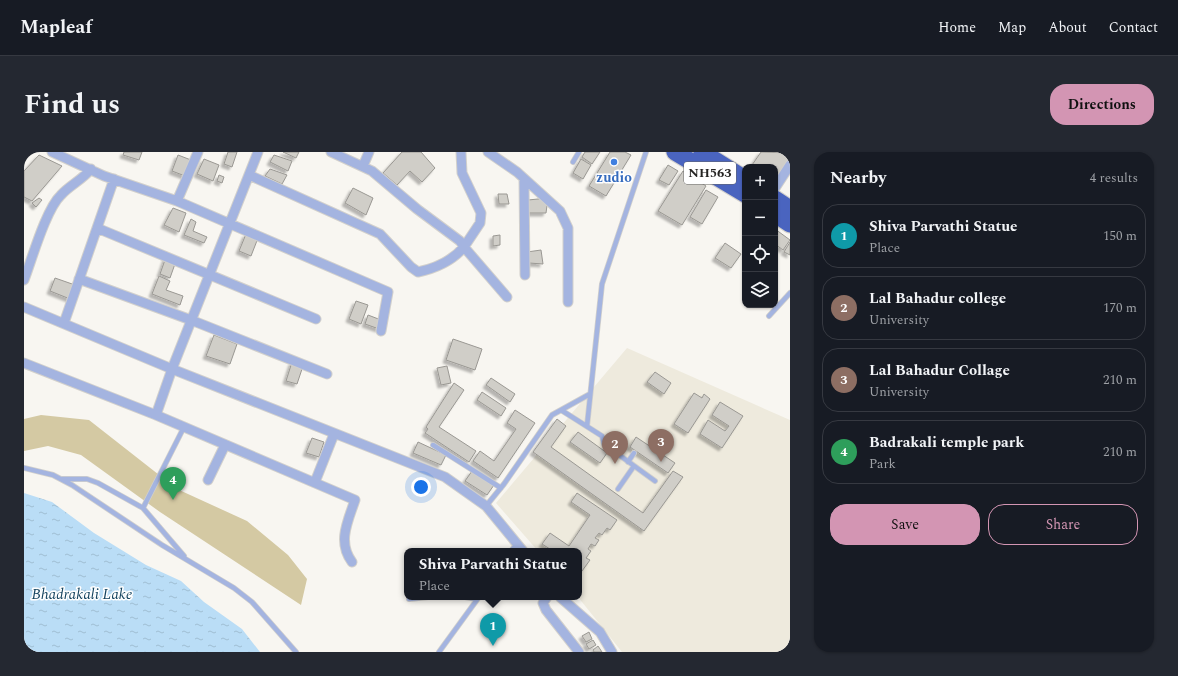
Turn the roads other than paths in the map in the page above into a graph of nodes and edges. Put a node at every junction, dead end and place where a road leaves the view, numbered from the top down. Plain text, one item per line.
1 (52, 152) edge
2 (258, 152) edge
3 (331, 152) edge
4 (368, 152) edge
5 (461, 152) edge
6 (488, 152) edge
7 (579, 152) edge
8 (646, 152) edge
9 (676, 152) edge
10 (702, 152) edge
11 (195, 153) edge
12 (573, 162) dead end
13 (790, 165) edge
14 (363, 166) junction
15 (91, 169) junction
16 (249, 175) junction
17 (742, 177) edge
18 (114, 179) junction
19 (524, 179) junction
20 (778, 183) edge
21 (742, 192) edge
22 (776, 200) edge
23 (177, 201) junction
24 (790, 209) edge
25 (778, 216) edge
26 (230, 224) junction
27 (790, 224) edge
28 (97, 228) junction
29 (464, 247) junction
30 (210, 274) junction
31 (525, 275) dead end
32 (79, 279) junction
33 (24, 280) edge
34 (790, 294) edge
35 (507, 297) dead end
36 (568, 302) dead end
37 (24, 307) edge
38 (769, 316) dead end
39 (316, 319) dead end
40 (191, 320) junction
41 (64, 323) junction
42 (381, 331) dead end
43 (24, 363) edge
44 (172, 369) junction
45 (327, 374) dead end
46 (590, 394) junction
47 (561, 410) junction
48 (156, 415) junction
49 (587, 426) junction
50 (184, 427) junction
51 (334, 434) junction
52 (225, 445) junction
53 (433, 445) dead end
54 (634, 453) dead end
55 (628, 462) junction
56 (634, 466) junction
57 (24, 468) edge
58 (61, 479) junction
59 (208, 480) dead end
60 (655, 481) dead end
61 (316, 482) junction
62 (501, 488) junction
63 (618, 489) dead end
64 (486, 506) junction
65 (143, 508) junction
66 (516, 548) edge
67 (186, 559) junction
68 (352, 562) dead end
69 (477, 600) edge
70 (545, 600) edge
71 (563, 600) edge
72 (296, 652) edge
73 (439, 652) edge
74 (579, 652) edge
75 (612, 652) edge

1 - 15 street
2 - 16 street
3 - 14 street
4 - 14 street
5 - 29 street
6 - 19 street
7 - 12 lane
8 - 46 lane
9 - 21 highway, NH563
10 - 17 highway, NH563
11 - 23 street
13 - 20 street
14 - 29 street
15 - 18 street
15 - 33 street
16 - 26 street
16 - 29 street
18 - 23 street
18 - 28 street
19 - 31 street
19 - 36 street
22 - 24 highway
23 - 26 street
25 - 27 highway
26 - 30 street
26 - 42 street
28 - 30 street
28 - 32 street
29 - 35 street
30 - 39 street
30 - 40 street
32 - 40 street
32 - 41 street
34 - 38 lane
37 - 41 street
40 - 44 street
40 - 45 street
41 - 44 street
43 - 48 street
44 - 48 street
44 - 51 street
46 - 47 lane
46 - 49 lane
47 - 49 lane
47 - 62 lane
48 - 50 street
49 - 55 lane
50 - 52 street
50 - 65 lane
51 - 61 street
51 - 64 street
52 - 59 street
52 - 61 street
53 - 62 lane
54 - 55 lane
55 - 56 lane
56 - 60 lane
56 - 63 lane
57 - 58 lane
58 - 65 lane
58 - 67 lane
61 - 68 street
62 - 64 lane
64 - 66 street
65 - 67 lane
67 - 72 lane
69 - 73 lane
70 - 74 street
71 - 75 street

